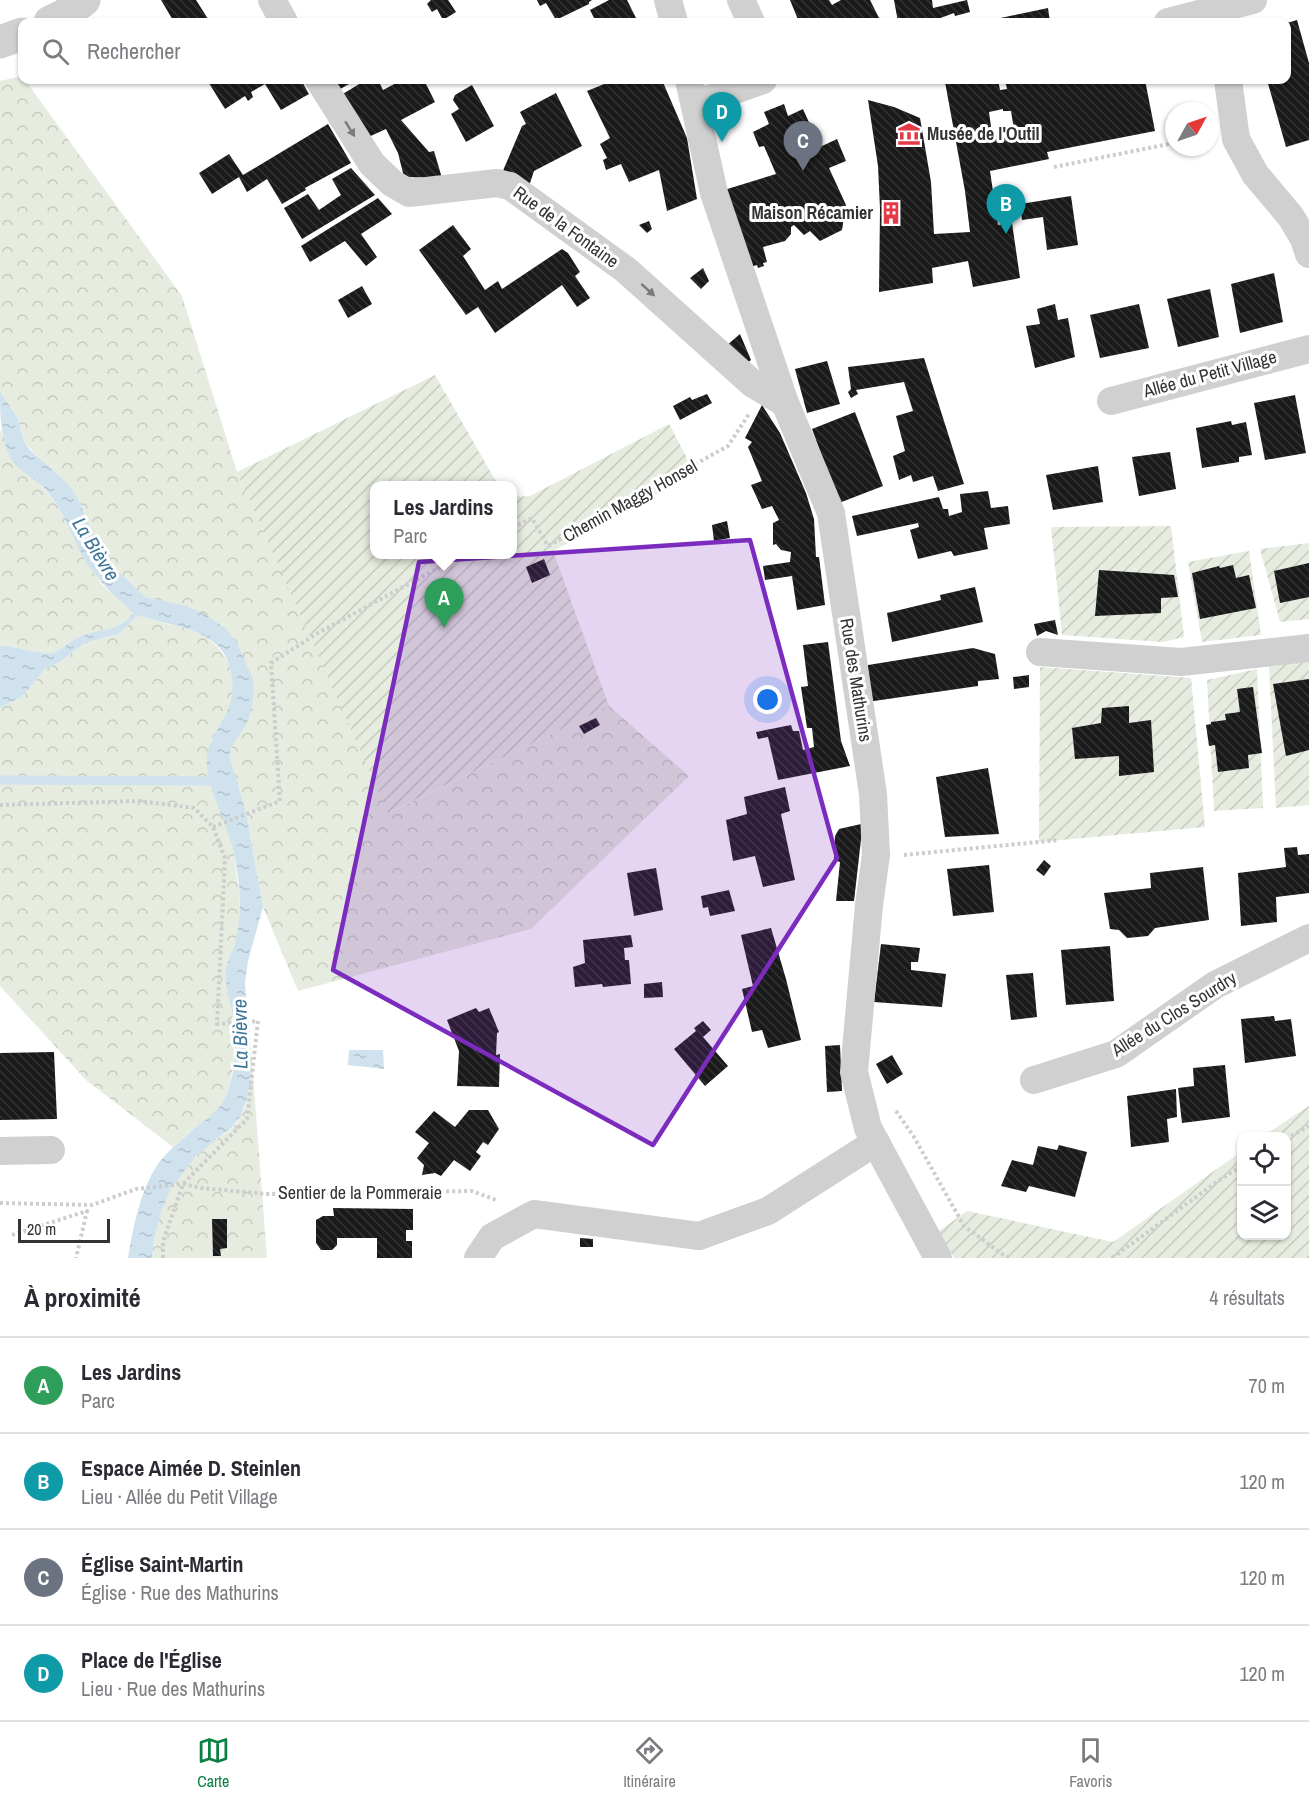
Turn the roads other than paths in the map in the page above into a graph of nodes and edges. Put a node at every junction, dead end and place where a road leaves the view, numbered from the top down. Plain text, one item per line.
1 (84, 0) edge
2 (272, 0) edge
3 (669, 0) edge
4 (741, 0) edge
5 (1253, 0) edge
6 (1220, 16) edge
7 (59, 18) edge
8 (282, 18) edge
9 (673, 18) edge
10 (749, 18) edge
11 (1203, 18) edge
12 (18, 35) edge
13 (0, 42) edge
14 (322, 84) edge
15 (740, 84) edge
16 (1229, 84) edge
17 (692, 92) edge
18 (1309, 254) edge
19 (1309, 349) edge
20 (1111, 400) dead end
21 (785, 403) junction
22 (1309, 648) edge
23 (1040, 651) dead end
24 (1309, 938) edge
25 (1035, 1080) dead end
26 (876, 1142) junction
27 (51, 1150) dead end
28 (0, 1151) edge
29 (478, 1258) edge
30 (938, 1258) edge

1 - 7 street
2 - 8 street
3 - 9 street
4 - 10 street
5 - 6 street
6 - 11 street
12 - 13 street
14 -> 21 street, Rue de la Fontaine
15 - 17 street
16 - 18 street
17 - 21 street, Rue des Mathurins
19 - 20 street, Allée du Petit Village
21 - 26 street, Rue des Mathurins
22 - 23 street
24 - 25 street, Allée du Clos Sourdry
26 - 29 street
26 - 30 street, Rue des Mathurins
27 - 28 street

